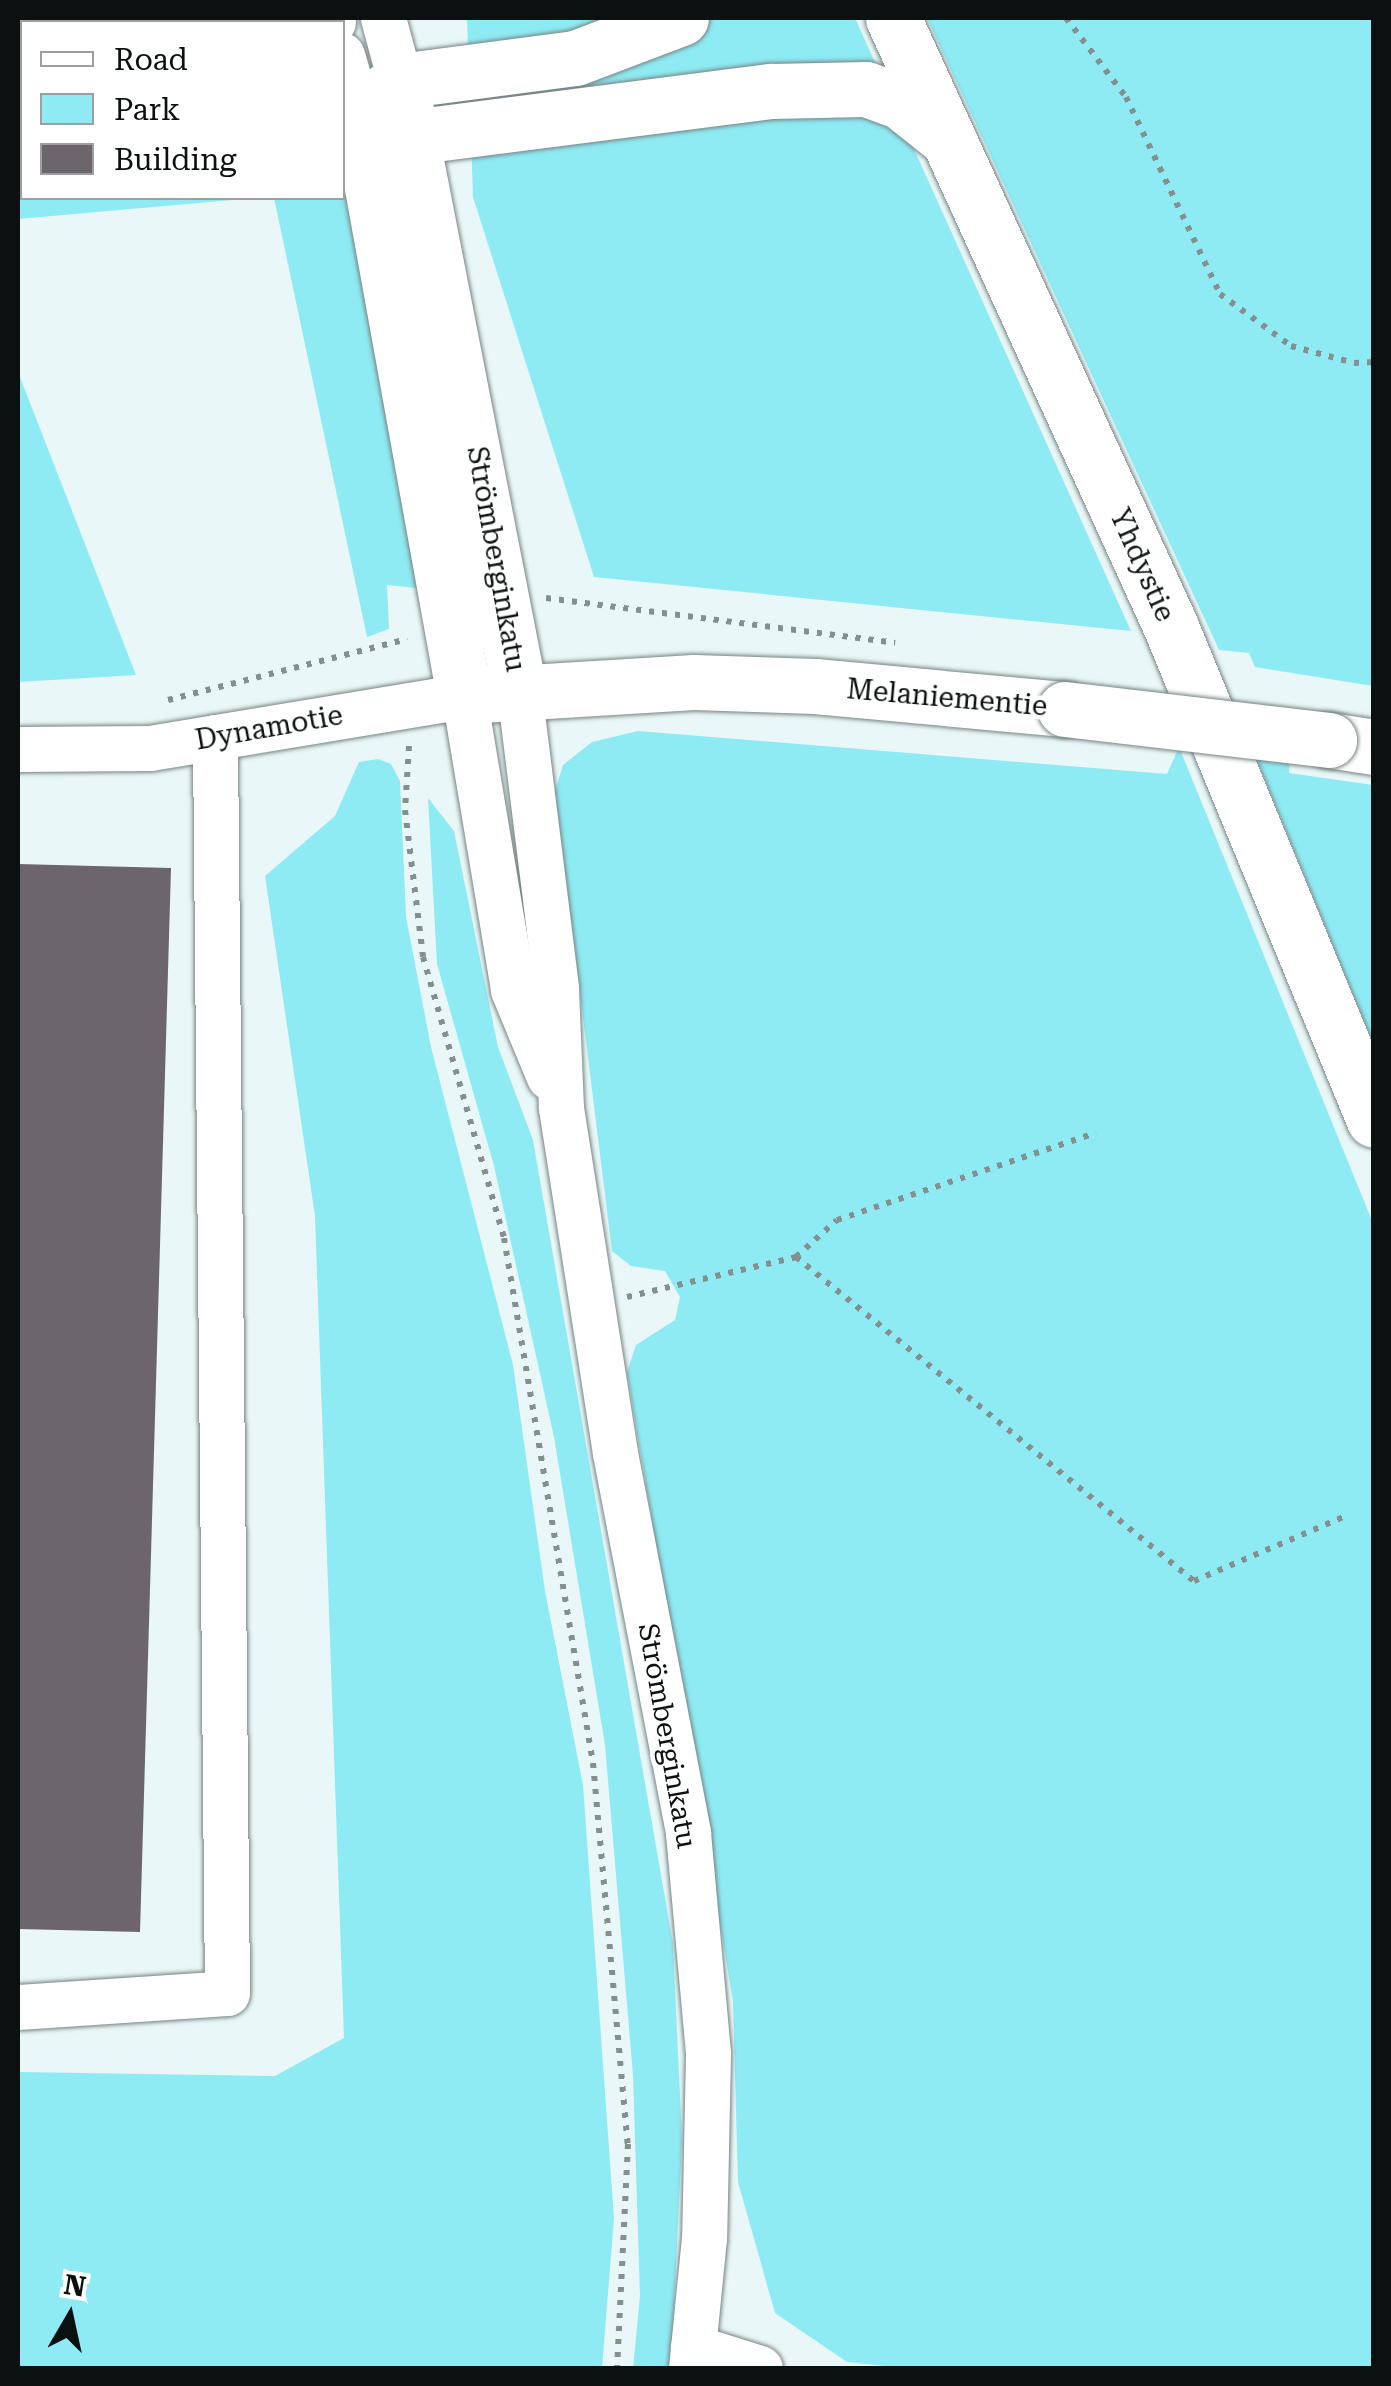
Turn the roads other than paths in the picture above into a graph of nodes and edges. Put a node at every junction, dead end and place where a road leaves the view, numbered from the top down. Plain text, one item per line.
1 (383, 18) edge
2 (681, 18) edge
3 (893, 18) edge
4 (345, 61) edge
5 (367, 101) edge
6 (411, 137) junction
7 (949, 140) junction
8 (477, 595) junction
9 (519, 690) junction
10 (438, 699) junction
11 (215, 738) junction
12 (1351, 744) edge
13 (18, 749) edge
14 (561, 1108) junction
15 (1374, 1120) edge
16 (18, 2007) edge
17 (692, 2358) edge
18 (760, 2368) edge

1 - 5 street, Strömberginkatu
2 - 5 main road
3 - 7 main road, Yhdystie
4 - 5 street, Strömberginkatu
5 - 6 main road, Strömberginkatu
5 - 8 main road, Strömberginkatu
6 - 7 main road
6 - 8 main road, Strömberginkatu
7 - 15 main road, Yhdystie
8 - 9 main road, Strömberginkatu
8 - 10 main road, Strömberginkatu
9 - 10 main road, Dynamotie
9 - 12 main road, Melaniementie, bridge
9 - 14 street, Strömberginkatu
10 - 11 street, Dynamotie
10 - 14 street, Strömberginkatu
11 - 13 street, Dynamotie
11 - 16 street
14 - 17 street, Strömberginkatu
17 - 18 street

